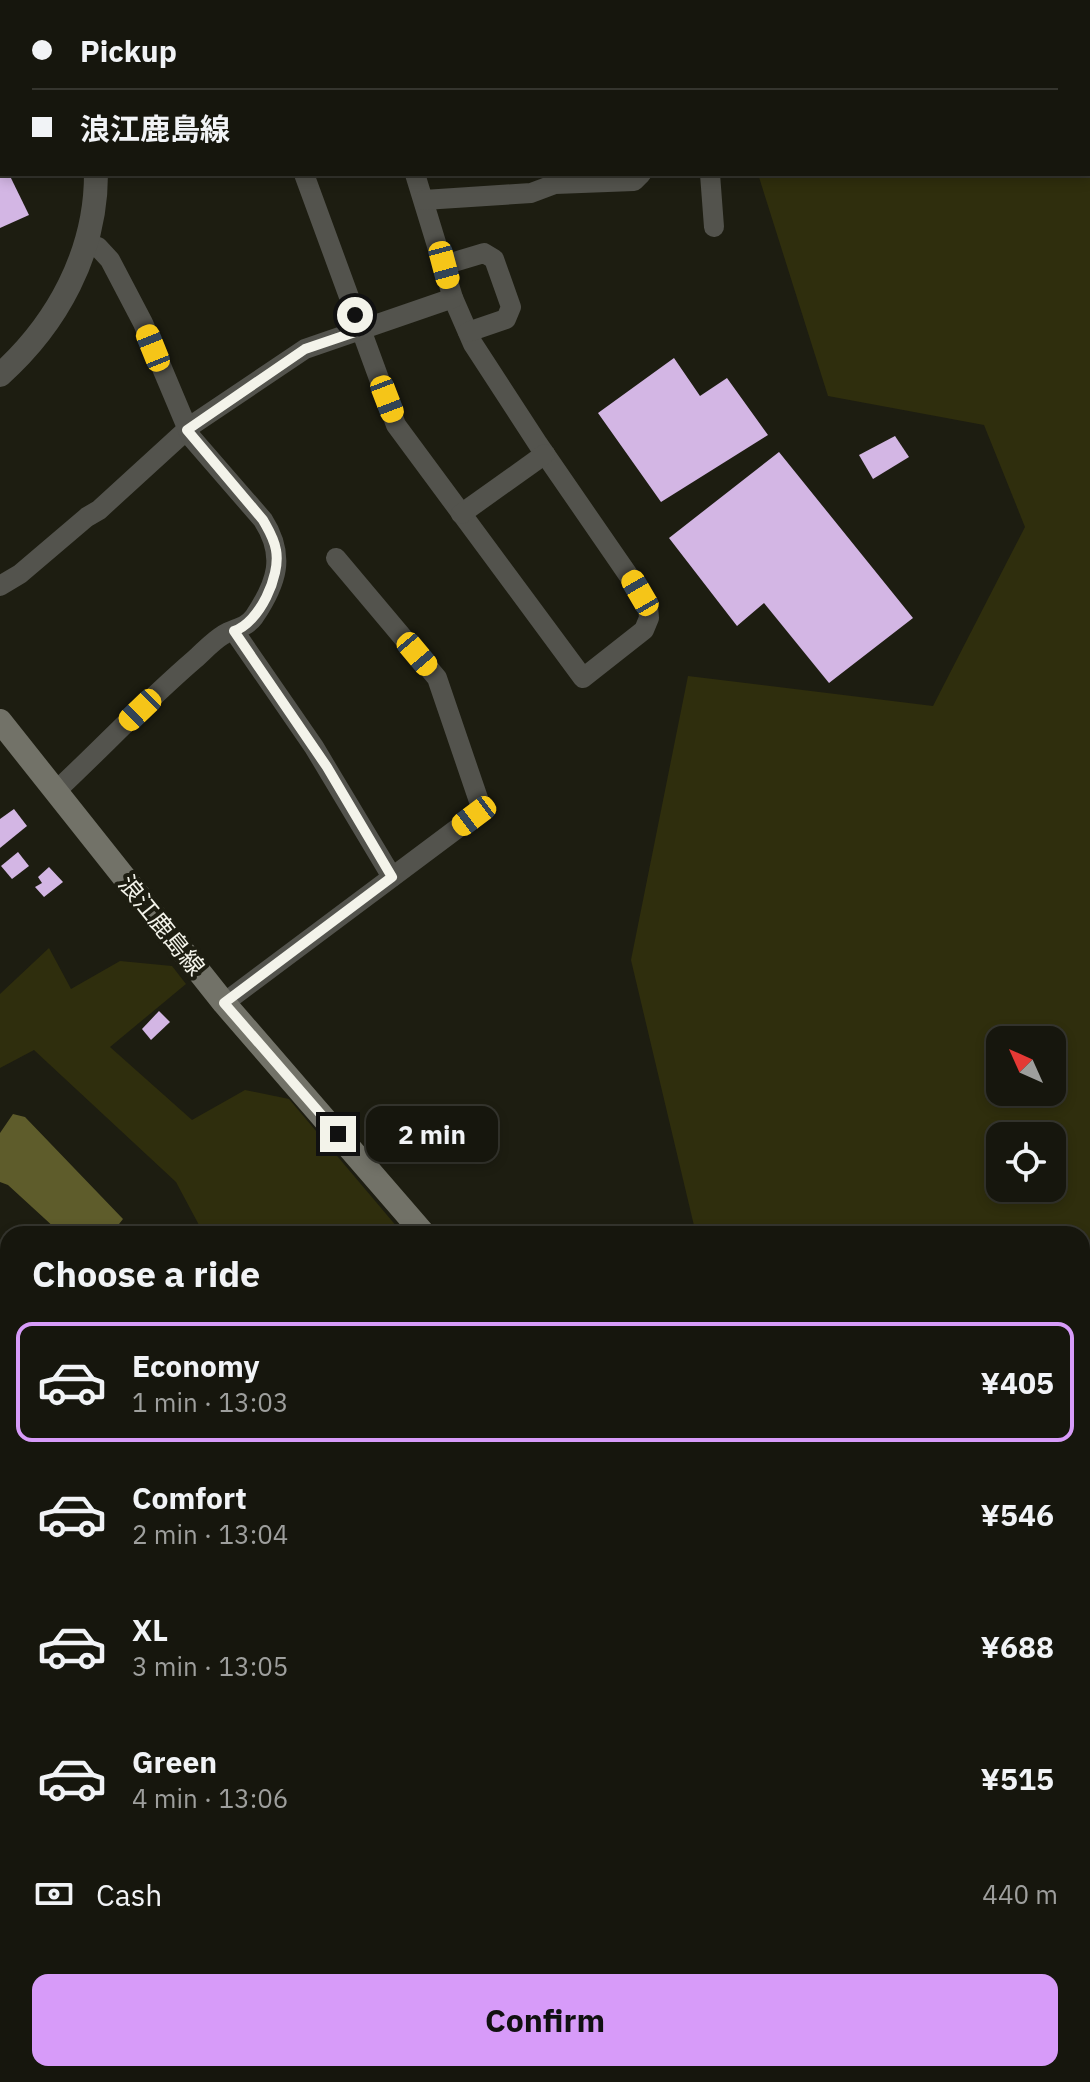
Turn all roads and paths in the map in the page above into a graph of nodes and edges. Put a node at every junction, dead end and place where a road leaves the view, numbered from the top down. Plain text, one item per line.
1 (96, 176) edge
2 (305, 176) edge
3 (416, 176) edge
4 (639, 176) edge
5 (710, 176) edge
6 (554, 179) edge
7 (424, 200) junction
8 (714, 227) dead end
9 (85, 242) junction
10 (444, 265) junction
11 (453, 298) junction
12 (361, 330) junction
13 (468, 332) junction
14 (0, 375) edge
15 (187, 430) junction
16 (545, 454) junction
17 (461, 514) junction
18 (336, 558) dead end
19 (0, 586) edge
20 (234, 631) junction
21 (0, 721) edge
22 (56, 791) junction
23 (392, 877) junction
24 (224, 1003) junction
25 (417, 1226) edge

1 - 9 street
2 - 12 street
3 - 7 street
4 - 6 street
5 - 8 street
6 - 7 street
7 - 10 street
9 - 14 street
9 - 15 street
10 - 11 street
10 - 13 street
11 - 12 street
11 - 13 street
12 - 15 street
12 - 17 street
13 - 16 street
15 - 19 street
15 - 20 street
16 - 17 street
16 - 17 street
18 - 23 street
20 - 22 street
20 - 23 street
21 - 22 main road, 浪江鹿島線
22 - 24 main road, 浪江鹿島線
23 - 24 street
24 - 25 main road, 浪江鹿島線

